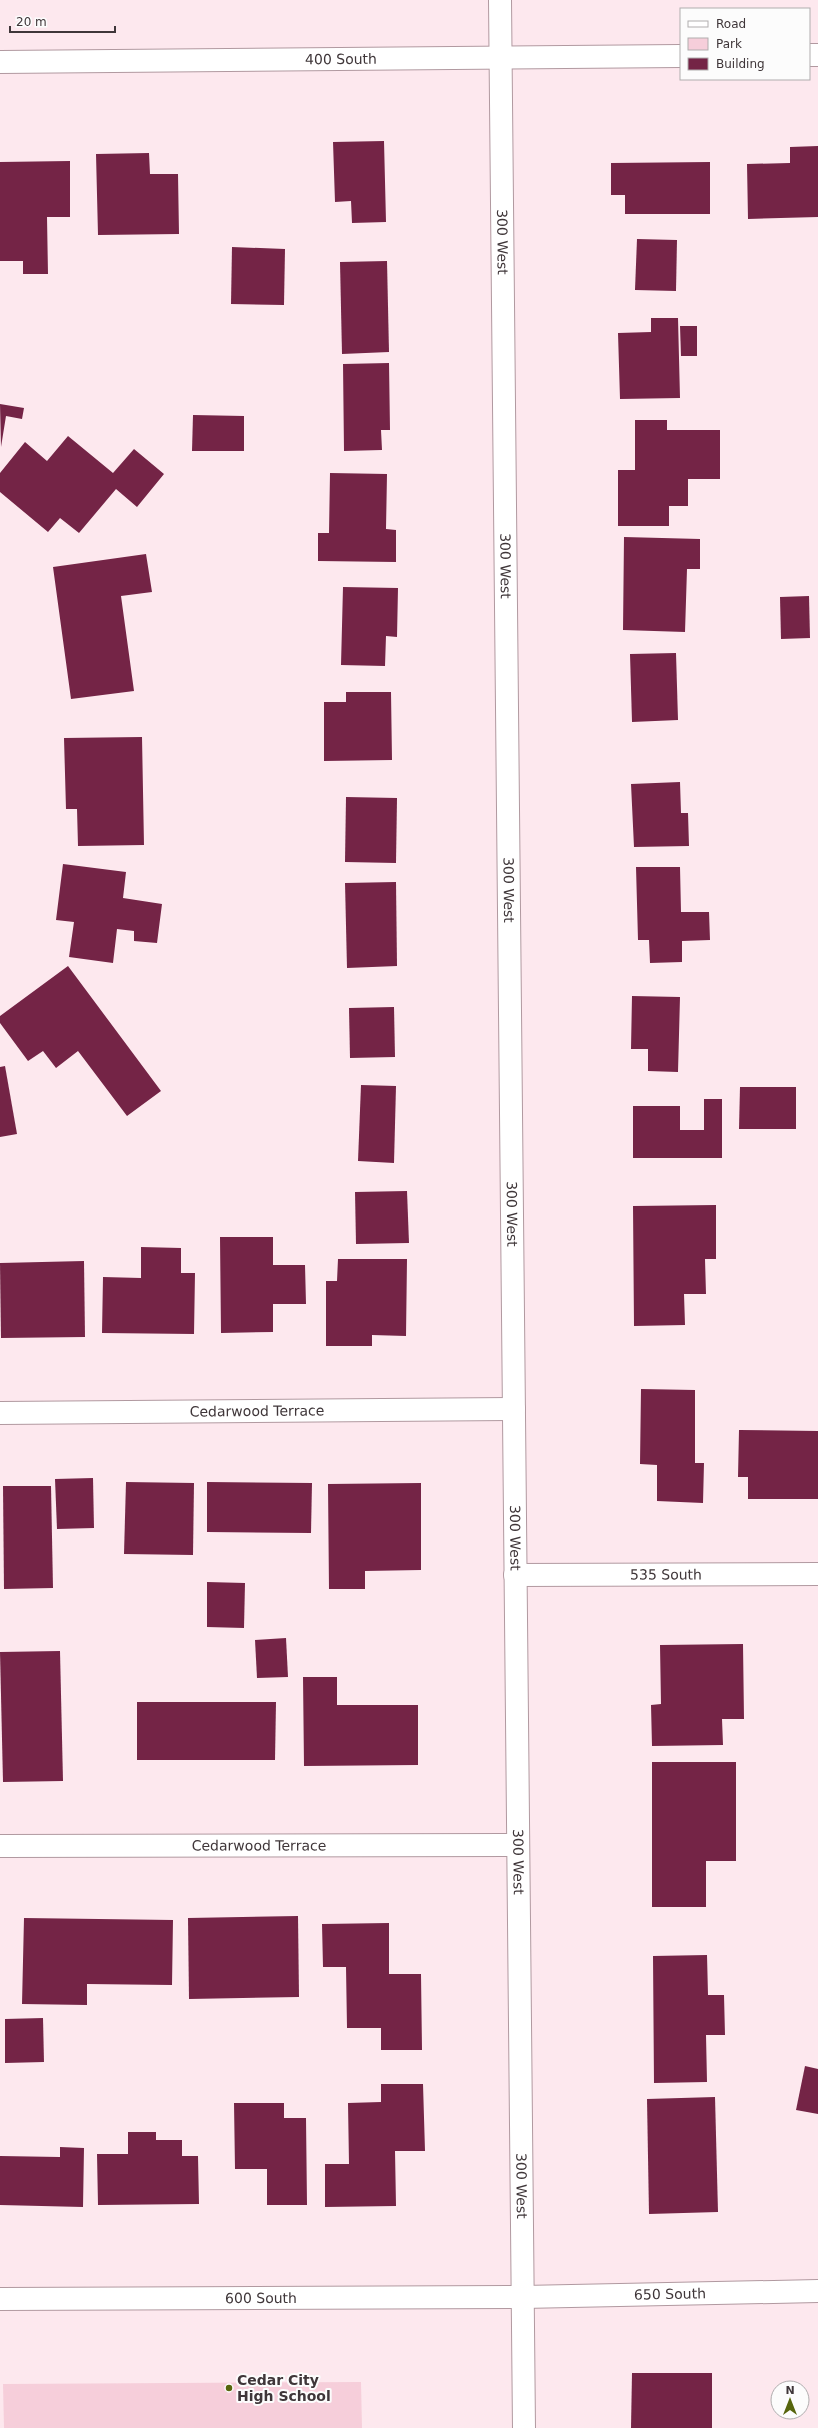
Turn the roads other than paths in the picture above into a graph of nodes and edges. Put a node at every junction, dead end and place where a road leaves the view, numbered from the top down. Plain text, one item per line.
1 (500, 0) edge
2 (680, 56) edge
3 (501, 58) junction
4 (0, 62) edge
5 (514, 1409) junction
6 (0, 1413) edge
7 (818, 1574) edge
8 (515, 1575) junction
9 (517, 1845) junction
10 (0, 1846) edge
11 (818, 2291) edge
12 (523, 2297) junction
13 (0, 2299) edge
14 (524, 2428) edge

1 - 3 street, 300 West
2 - 3 street, 400 South
3 - 4 street, 400 South
3 - 5 street, 300 West
5 - 6 street, Cedarwood Terrace
5 - 8 street, 300 West
7 - 8 street, 535 South
8 - 9 street, 300 West
9 - 10 street, Cedarwood Terrace
9 - 12 street, 300 West
11 - 12 street, 650 South
12 - 13 street, 600 South
12 - 14 street, 300 West

